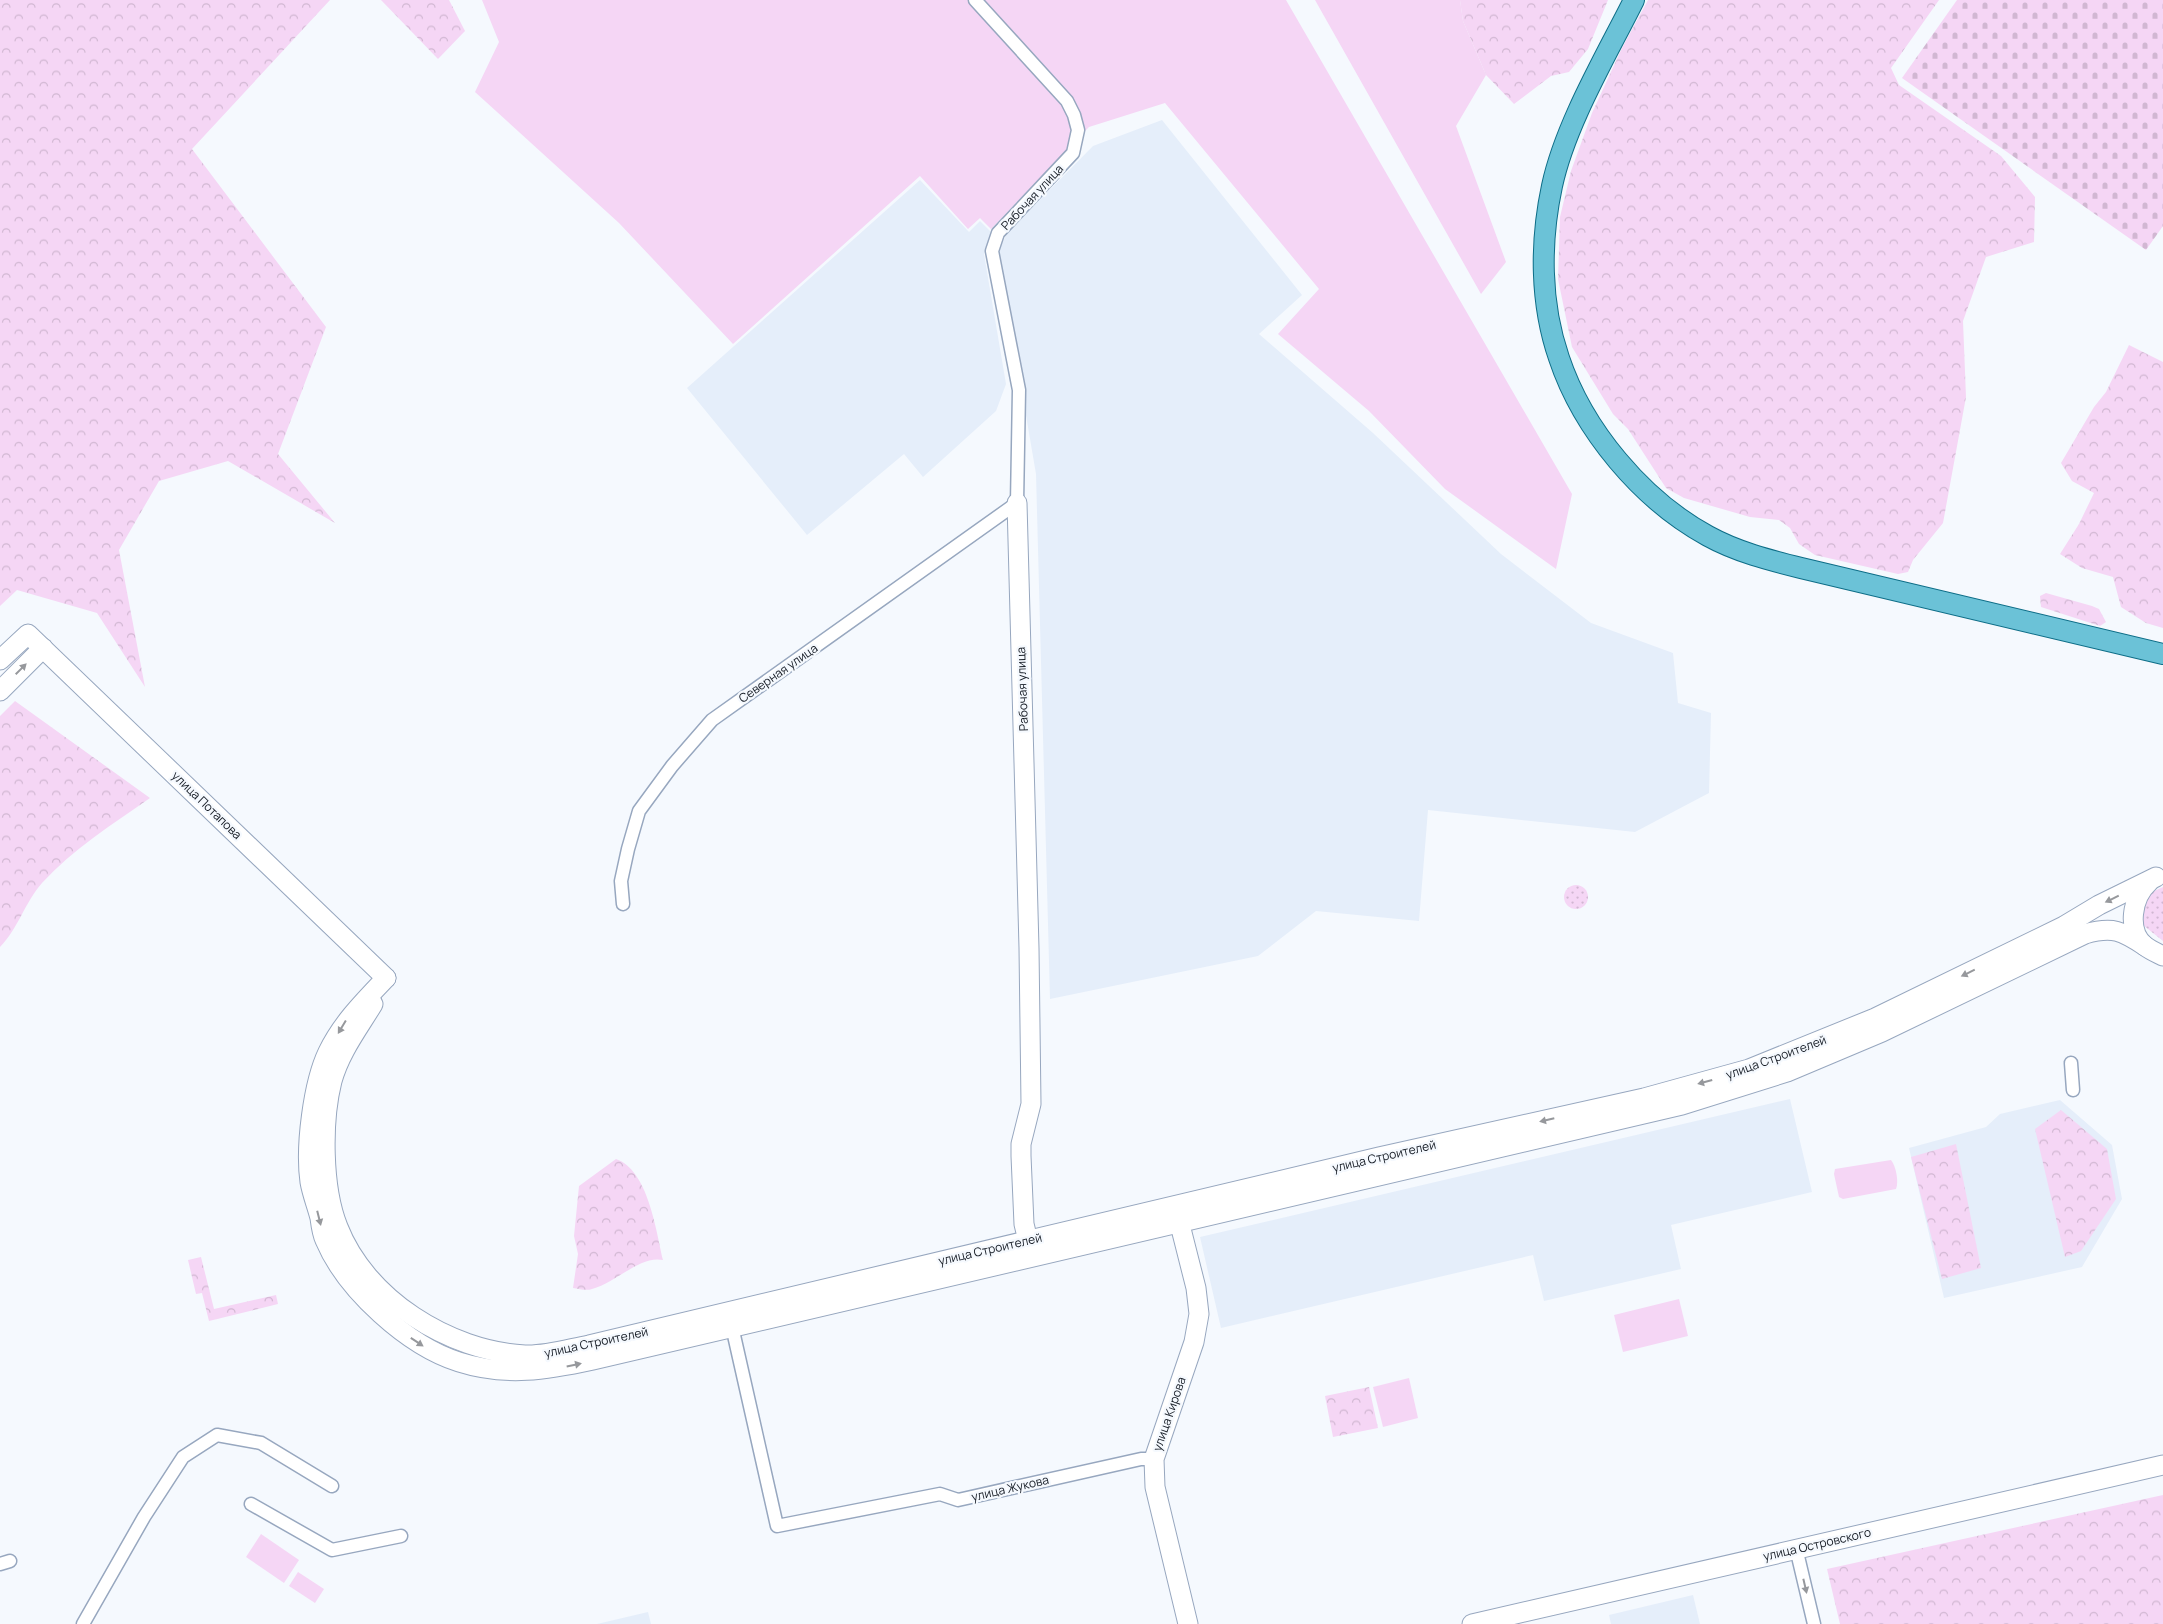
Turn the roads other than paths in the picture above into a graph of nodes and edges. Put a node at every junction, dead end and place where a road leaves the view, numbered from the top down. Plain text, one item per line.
1 (975, 0) edge
2 (1634, 0) edge
3 (1017, 503) junction
4 (43, 648) junction
5 (2163, 654) edge
6 (0, 660) edge
7 (0, 691) edge
8 (2160, 875) edge
9 (623, 904) dead end
10 (2145, 946) junction
11 (2163, 956) edge
12 (386, 978) joint
13 (2071, 1063) dead end
14 (2073, 1090) dead end
15 (1177, 1214) junction
16 (1030, 1249) junction
17 (730, 1320) junction
18 (1154, 1458) junction
19 (2163, 1465) edge
20 (332, 1486) dead end
21 (251, 1504) dead end
22 (401, 1536) dead end
23 (1796, 1548) junction
24 (1500, 1621) edge
25 (83, 1624) edge
26 (1188, 1624) edge
27 (1472, 1624) edge
28 (1814, 1624) edge

1 - 3 street, Рабочая улица
2 - 5 main road
3 - 9 street, Северная улица
3 - 16 street, Рабочая улица
4 - 6 street, улица Потапова
7 -> 4 street
4 - 12 street, улица Потапова
8 - 10 street
8 -> 15 street, улица Строителей
10 - 11 street, улица Строителей
10 - 15 street, улица Строителей
12 - 17 street, улица Строителей
13 - 14 street
15 - 16 street, улица Строителей
15 - 18 street, улица Кирова
16 - 17 street, улица Строителей
17 - 18 street, улица Жукова
18 - 26 street, улица Кирова
19 - 23 street, улица Островского
20 - 25 street
21 - 22 street
23 - 24 street, улица Островского
23 -> 28 street
24 - 27 street, улица Островского

